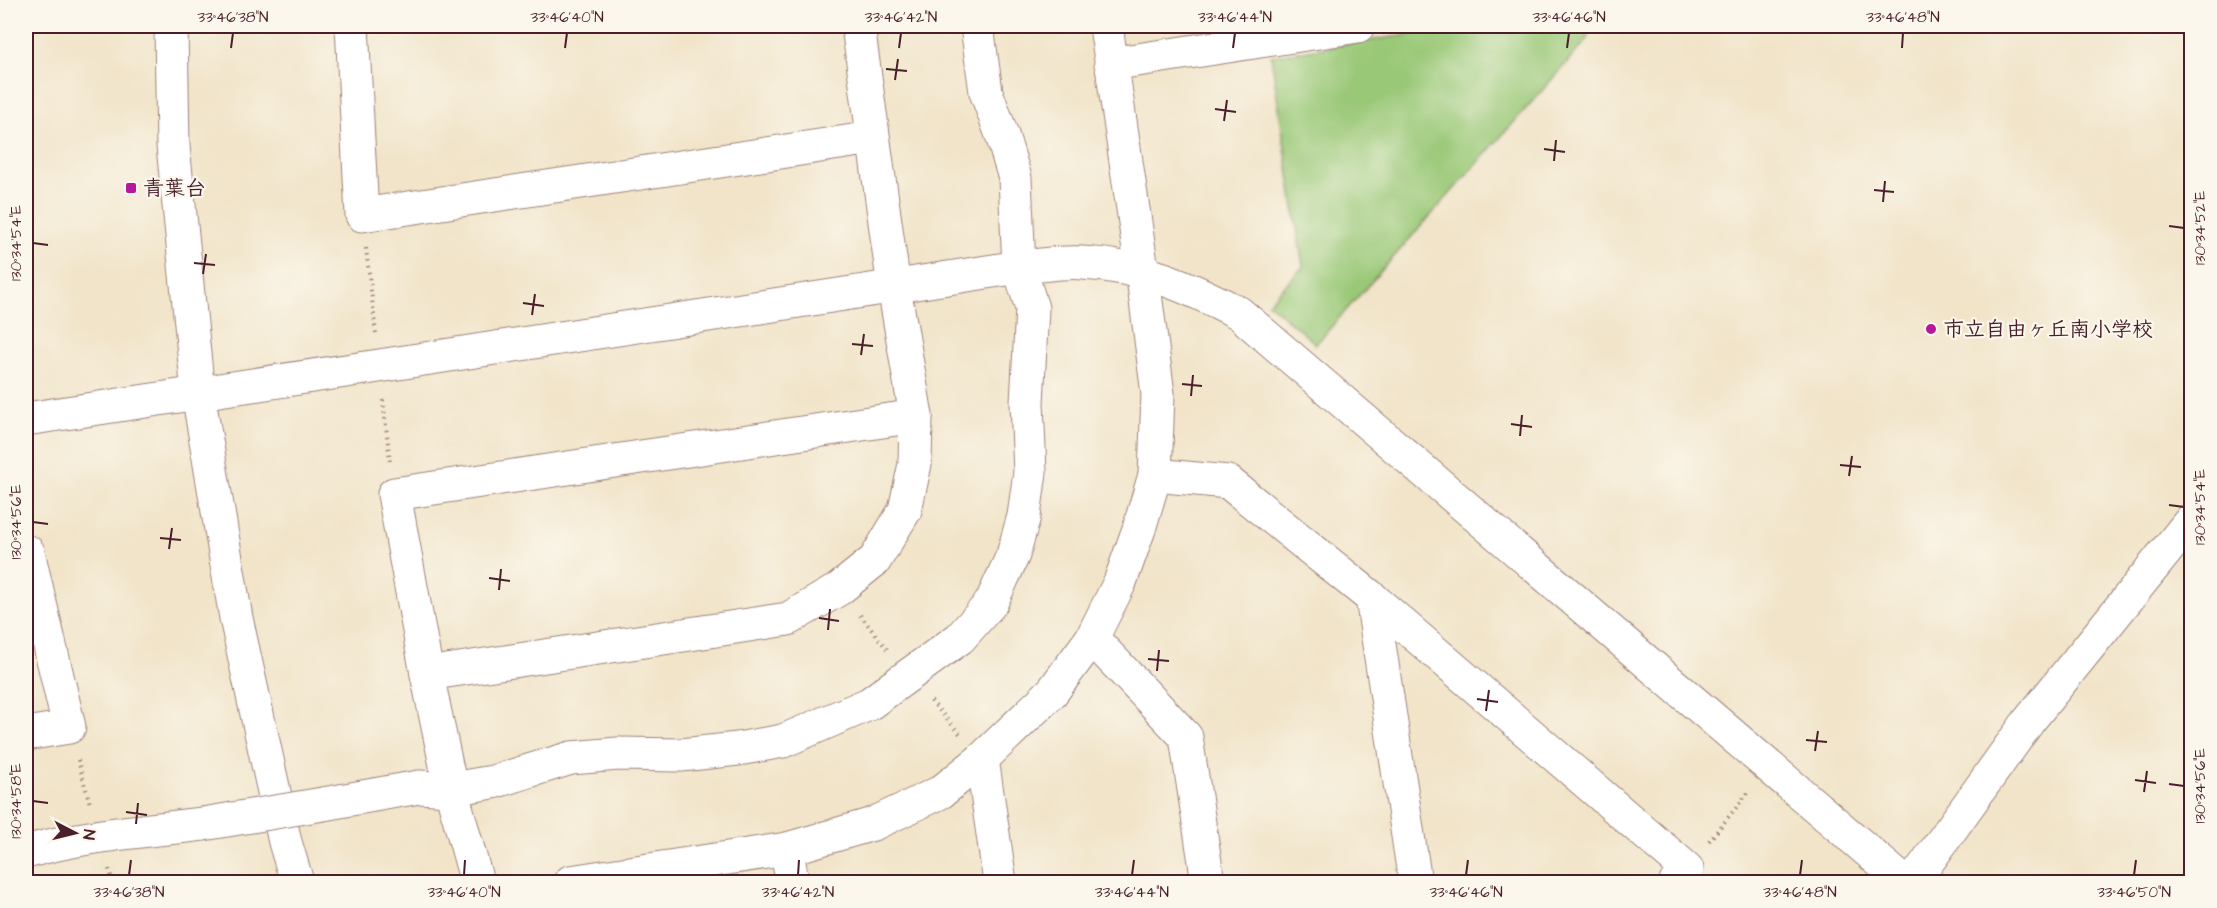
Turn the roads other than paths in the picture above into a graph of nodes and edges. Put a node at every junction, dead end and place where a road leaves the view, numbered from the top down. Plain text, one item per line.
1 (171, 26) edge
2 (352, 26) edge
3 (858, 26) edge
4 (976, 26) edge
5 (1106, 26) edge
6 (1358, 26) edge
7 (1312, 29) edge
8 (1111, 64) junction
9 (873, 138) junction
10 (1019, 267) junction
11 (1142, 270) junction
12 (894, 287) junction
13 (198, 393) junction
14 (916, 416) junction
15 (26, 419) edge
16 (1155, 475) junction
17 (2192, 519) edge
18 (26, 553) edge
19 (1372, 598) junction
20 (1092, 638) junction
21 (427, 674) junction
22 (26, 734) edge
23 (982, 759) junction
24 (451, 789) junction
25 (787, 849) junction
26 (26, 852) edge
27 (1681, 876) edge
28 (297, 882) edge
29 (477, 882) edge
30 (570, 882) edge
31 (792, 882) edge
32 (1000, 882) edge
33 (1208, 882) edge
34 (1415, 882) edge
35 (1904, 882) edge
36 (1913, 882) edge

1 - 13 street
2 - 9 street
3 - 9 street
4 - 10 street
5 - 8 street
6 - 7 street
7 - 8 street
8 - 11 street
9 - 12 street
10 - 11 street
10 - 12 street
10 - 24 street
11 - 16 street
11 - 35 street
12 - 13 street
12 - 14 street
13 - 15 street
13 - 28 street
14 - 21 street
14 - 21 street
16 - 19 street
16 - 20 street
17 - 36 street
18 - 22 street
19 - 27 street
19 - 34 street
20 - 23 street
20 - 33 street
21 - 24 street
23 - 25 street
23 - 32 street
24 - 26 street, bridge
24 - 29 street
25 - 30 street
25 - 31 street

